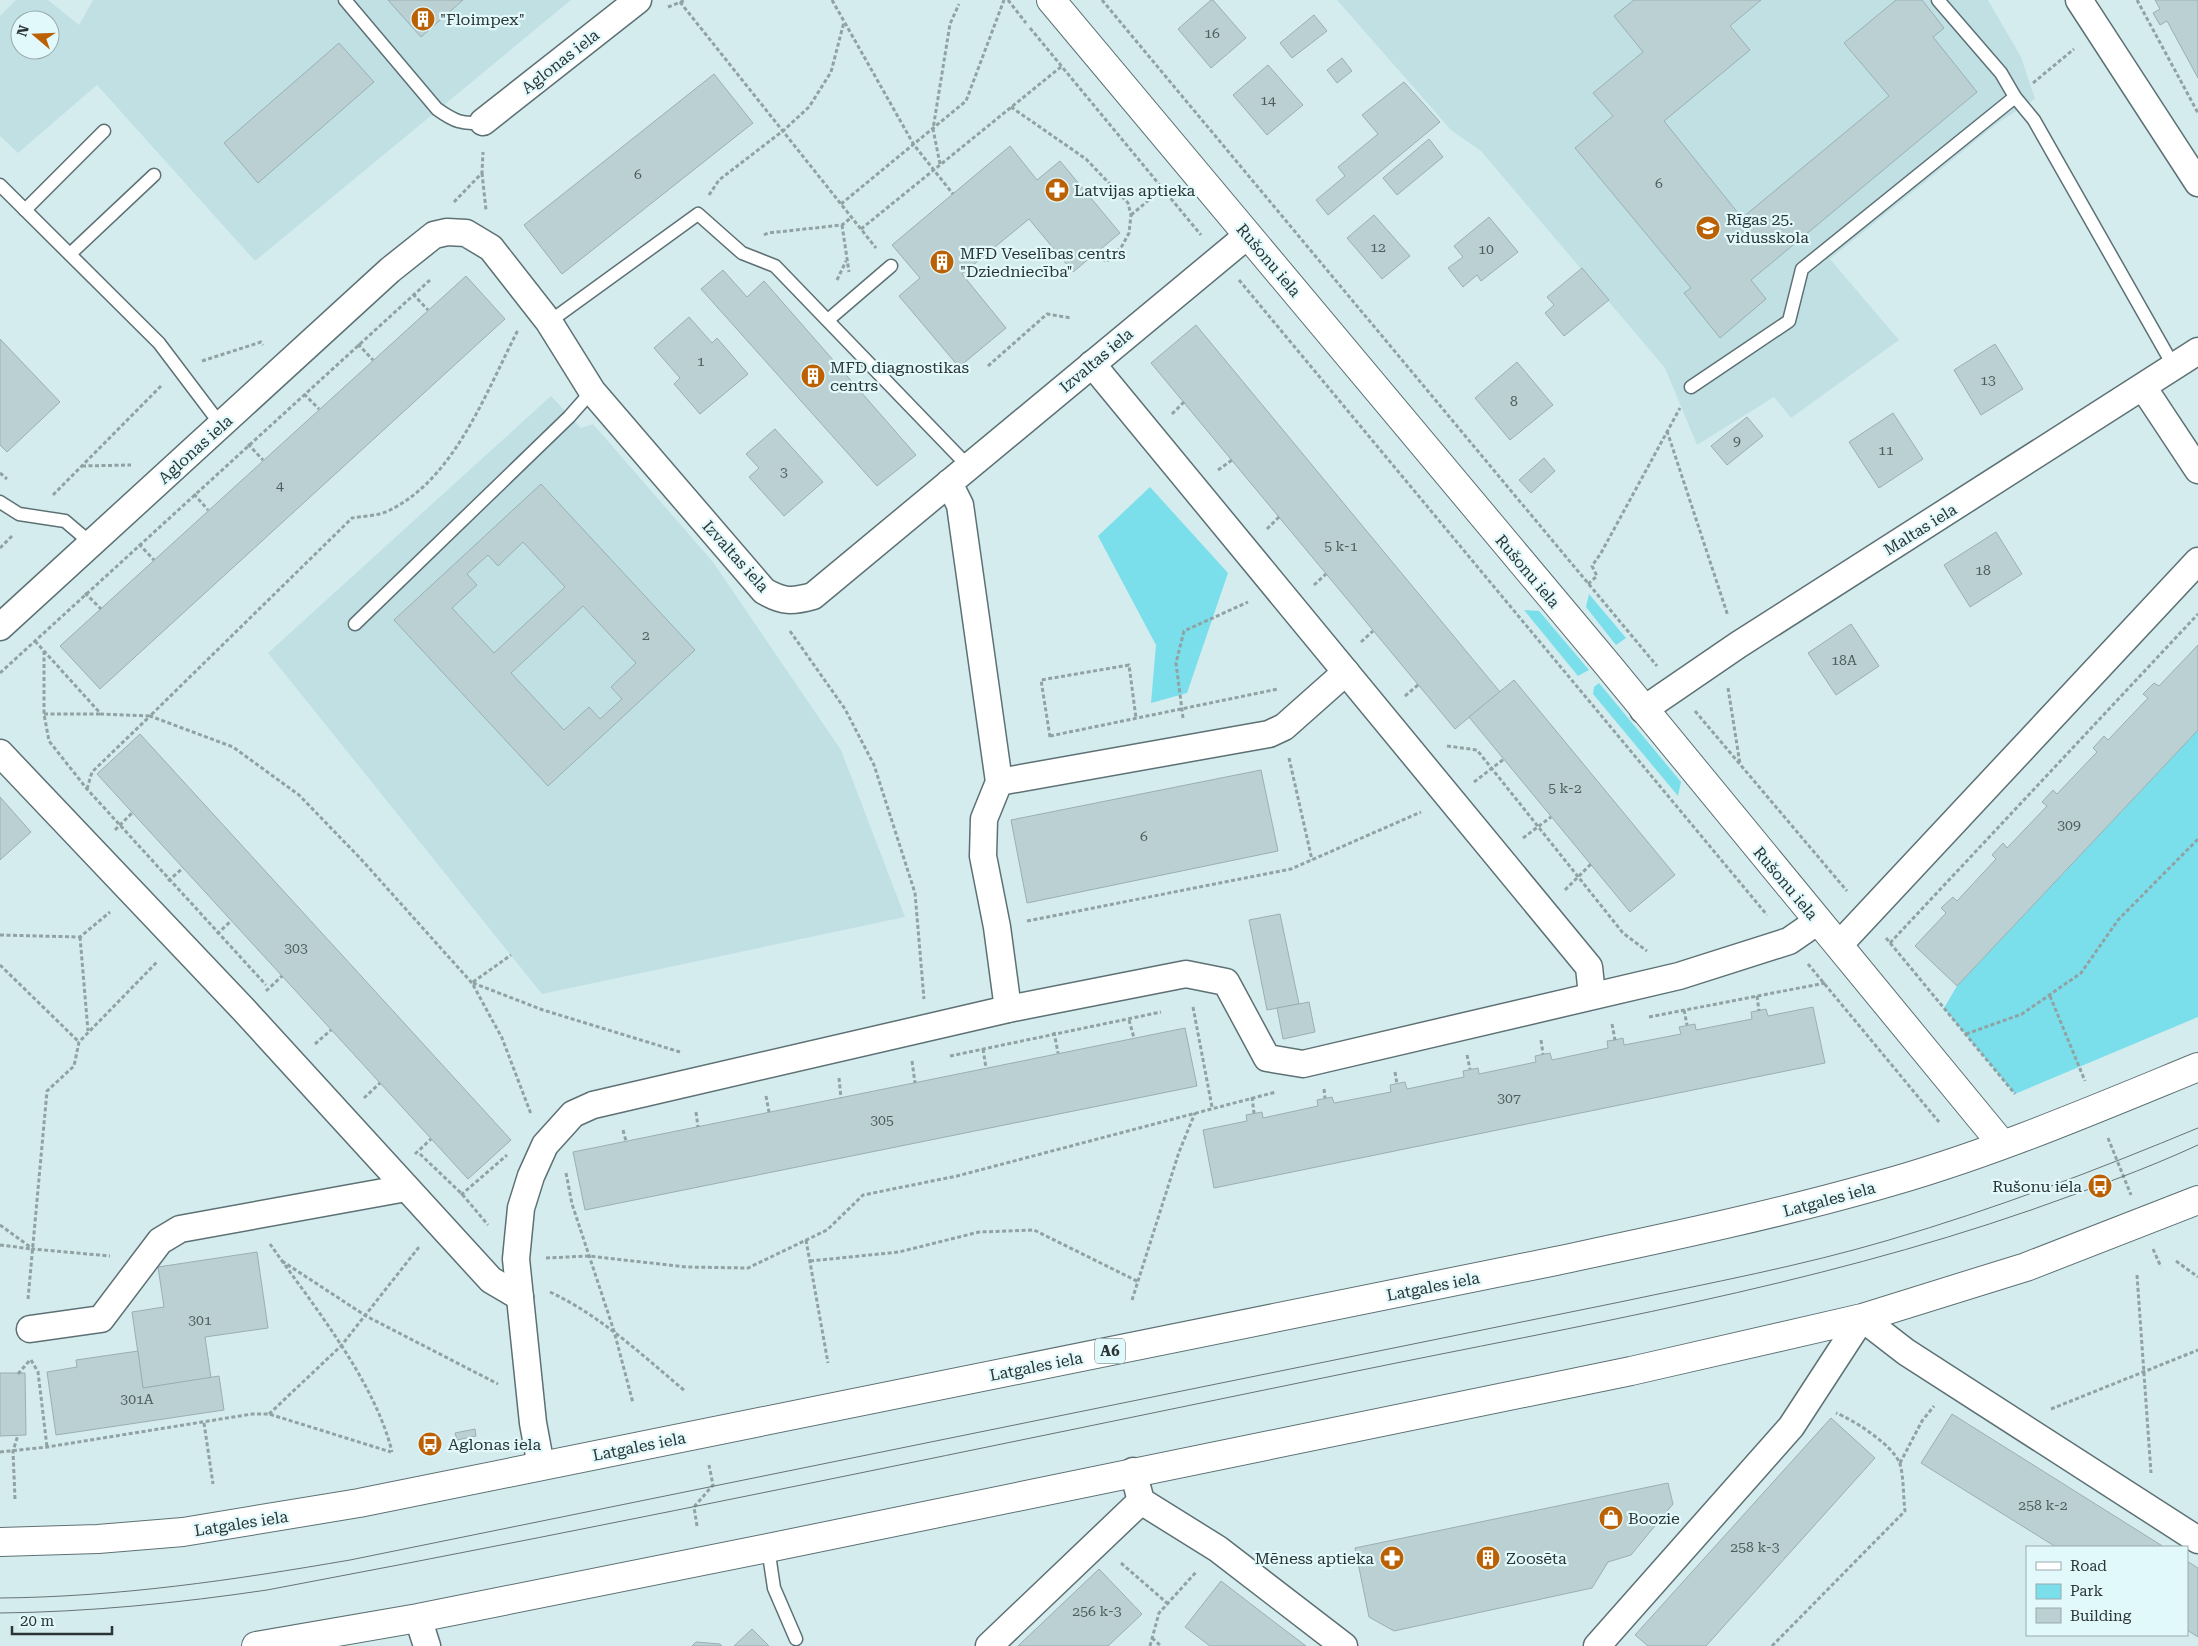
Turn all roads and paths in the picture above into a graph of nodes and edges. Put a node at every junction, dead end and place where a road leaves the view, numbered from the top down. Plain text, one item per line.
1 (345, 0) edge
2 (638, 0) edge
3 (686, 0) edge
4 (834, 0) edge
5 (1006, 0) edge
6 (1051, 0) edge
7 (1102, 0) edge
8 (1938, 0) edge
9 (2080, 0) edge
10 (2137, 0) edge
11 (680, 2) junction
12 (959, 4) dead end
13 (665, 8) dead end
14 (844, 22) junction
15 (2098, 29) junction
16 (1062, 66) junction
17 (2015, 98) junction
18 (1011, 107) junction
19 (2198, 113) edge
20 (483, 122) joint
21 (933, 129) junction
22 (784, 130) junction
23 (104, 131) dead end
24 (914, 145) junction
25 (484, 150) dead end
26 (940, 164) junction
27 (934, 169) junction
28 (154, 175) dead end
29 (2198, 183) edge
30 (0, 185) edge
31 (1162, 189) junction
32 (953, 194) dead end
33 (841, 204) junction
34 (25, 210) junction
35 (698, 214) junction
36 (1131, 215) junction
37 (852, 217) junction
38 (842, 225) junction
39 (861, 229) junction
40 (1248, 234) junction
41 (434, 236) junction
42 (1097, 252) dead end
43 (742, 253) junction
44 (70, 254) junction
45 (1221, 257) junction
46 (891, 266) joint
47 (390, 270) joint
48 (435, 275) dead end
49 (854, 299) junction
50 (1071, 318) dead end
51 (828, 320) junction
52 (549, 322) junction
53 (518, 329) dead end
54 (2198, 351) edge
55 (1092, 364) junction
56 (2173, 365) junction
57 (988, 366) dead end
58 (179, 368) junction
59 (282, 370) junction
60 (2143, 387) junction
61 (1691, 388) joint
62 (592, 391) junction
63 (221, 425) junction
64 (1667, 431) junction
65 (1210, 465) dead end
66 (2198, 470) edge
67 (1216, 472) dead end
68 (0, 473) edge
69 (959, 474) junction
70 (11, 483) dead end
71 (44, 493) dead end
72 (54, 494) junction
73 (0, 502) edge
74 (32, 516) junction
75 (1265, 530) dead end
76 (1271, 537) dead end
77 (92, 544) junction
78 (0, 548) edge
79 (2198, 561) edge
80 (1306, 580) dead end
81 (1274, 583) junction
82 (1588, 584) junction
83 (764, 591) junction
84 (1318, 594) dead end
85 (2198, 614) edge
86 (355, 624) dead end
87 (0, 628) edge
88 (1354, 636) dead end
89 (35, 641) junction
90 (1730, 650) junction
91 (44, 651) junction
92 (1366, 651) dead end
93 (1346, 672) junction
94 (0, 673) edge
95 (1675, 687) junction
96 (1398, 689) dead end
97 (1319, 695) junction
98 (1410, 704) dead end
99 (1182, 709) junction
100 (1643, 710) junction
101 (44, 714) junction
102 (101, 714) junction
103 (150, 716) junction
104 (1136, 718) junction
105 (1284, 727) junction
106 (1050, 736) junction
107 (1446, 746) dead end
108 (0, 753) edge
109 (1504, 759) dead end
110 (1740, 764) junction
111 (1492, 769) junction
112 (1056, 772) junction
113 (999, 782) junction
114 (87, 789) junction
115 (1452, 800) junction
116 (1551, 817) dead end
117 (1539, 826) junction
118 (2198, 839) edge
119 (1498, 856) junction
120 (1312, 860) junction
121 (1590, 864) dead end
122 (1579, 876) junction
123 (132, 892) junction
124 (1544, 912) junction
125 (1867, 915) junction
126 (1818, 921) junction
127 (997, 927) junction
128 (0, 935) edge
129 (80, 938) junction
130 (1789, 941) junction
131 (178, 942) junction
132 (1890, 943) junction
133 (1839, 945) junction
134 (511, 955) dead end
135 (0, 965) edge
136 (1679, 976) junction
137 (472, 983) junction
138 (1592, 995) junction
139 (275, 996) dead end
140 (1757, 996) dead end
141 (2050, 996) junction
142 (1192, 1004) dead end
143 (1008, 1009) junction
144 (1684, 1010) dead end
145 (1759, 1010) dead end
146 (1612, 1024) dead end
147 (1687, 1025) dead end
148 (926, 1028) junction
149 (88, 1032) junction
150 (1966, 1034) junction
151 (312, 1035) dead end
152 (1540, 1038) dead end
153 (1615, 1040) dead end
154 (79, 1042) junction
155 (324, 1049) dead end
156 (1467, 1052) dead end
157 (1543, 1054) dead end
158 (2198, 1067) edge
159 (1470, 1069) dead end
160 (2080, 1070) dead end
161 (719, 1076) junction
162 (361, 1089) dead end
163 (2015, 1094) dead end
164 (1252, 1098) dead end
165 (1243, 1100) dead end
166 (373, 1102) dead end
167 (1212, 1107) junction
168 (1195, 1113) junction
169 (1254, 1113) dead end
170 (532, 1116) dead end
171 (1939, 1122) dead end
172 (2106, 1135) dead end
173 (2002, 1144) junction
174 (411, 1145) dead end
175 (565, 1164) dead end
176 (406, 1188) junction
177 (462, 1194) junction
178 (2198, 1200) edge
179 (2134, 1202) dead end
180 (250, 1215) junction
181 (438, 1222) junction
182 (0, 1225) edge
183 (806, 1240) junction
184 (0, 1245) edge
185 (2152, 1247) dead end
186 (33, 1249) junction
187 (589, 1256) junction
188 (148, 1259) junction
189 (282, 1261) junction
190 (810, 1261) junction
191 (2176, 1261) dead end
192 (2161, 1267) dead end
193 (2137, 1275) dead end
194 (518, 1278) junction
195 (2198, 1278) edge
196 (1138, 1282) junction
197 (1132, 1300) dead end
198 (366, 1316) junction
199 (1862, 1318) junction
200 (30, 1329) junction
201 (614, 1331) junction
202 (341, 1346) junction
203 (2198, 1350) edge
204 (31, 1360) junction
205 (828, 1363) dead end
206 (2144, 1373) junction
207 (18, 1374) dead end
208 (1951, 1381) junction
209 (685, 1391) dead end
210 (530, 1398) junction
211 (633, 1403) dead end
212 (1804, 1407) junction
213 (269, 1414) junction
214 (2015, 1422) junction
215 (204, 1423) junction
216 (18, 1436) dead end
217 (47, 1447) junction
218 (13, 1450) junction
219 (0, 1452) edge
220 (708, 1460) dead end
221 (1900, 1463) junction
222 (541, 1466) junction
223 (1133, 1471) junction
224 (213, 1484) dead end
225 (15, 1500) dead end
226 (1141, 1501) junction
227 (2149, 1509) junction
228 (697, 1526) dead end
229 (2198, 1540) edge
230 (0, 1542) edge
231 (1098, 1542) junction
232 (768, 1548) junction
233 (1218, 1549) junction
234 (1167, 1603) junction
235 (418, 1618) junction
236 (1152, 1638) junction
237 (796, 1639) dead end
238 (256, 1646) edge
239 (427, 1646) edge
240 (989, 1646) edge
241 (1150, 1646) edge
242 (1161, 1646) edge
243 (1344, 1646) edge
244 (1597, 1646) edge
245 (1772, 1646) edge

1 - 20 lane
2 - 20 street, Aglonas iela
3 - 11 path
4 - 14 path
5 - 16 path
5 - 21 path
6 - 40 main road, Rušonu iela
7 - 82 path
8 - 17 lane
9 - 15 street
10 - 19 path
11 - 13 path
11 - 22 path
12 - 21 path
14 - 22 path
14 - 24 path
15 - 17 path
15 - 29 street
16 - 18 path
16 - 31 path
17 - 56 lane
17 - 61 lane
18 - 26 path
18 - 36 path
21 - 24 path
21 - 26 path
22 - 33 path
22 - 35 path
23 - 34 lane
24 - 27 path
24 - 33 path
25 - 41 path
26 - 27 path
27 - 32 path
27 - 39 path
28 - 44 lane
30 - 34 lane
31 - 36 path
31 - 45 path
33 - 37 path
34 - 44 lane
35 - 43 lane
35 - 52 lane
36 - 42 path
37 - 38 path
37 - 39 path
38 - 43 path
38 - 49 path
39 - 46 path
40 - 45 street, Izvaltas iela
40 - 100 main road, Rušonu iela
41 - 47 street, Izvaltas iela
41 - 52 street, Izvaltas iela
43 - 51 lane
44 - 58 lane
45 - 55 street, Izvaltas iela
45 - 130 path
46 - 49 lane
47 - 59 street, Aglonas iela
48 - 89 path
49 - 51 lane
50 - 57 path
51 - 69 lane
52 - 62 street, Izvaltas iela
53 - 103 path
54 - 56 street, Maltas iela
55 - 69 street, Izvaltas iela
55 - 81 street
56 - 60 street, Maltas iela
58 - 59 path
58 - 63 lane
58 - 72 path
59 - 63 street, Aglonas iela
60 - 66 street
60 - 90 street, Maltas iela
61 - 64 path
62 - 83 street, Izvaltas iela
62 - 86 lane
63 - 77 street, Aglonas iela
64 - 82 path
64 - 90 path
65 - 67 path
68 - 70 path
69 - 83 street, Izvaltas iela
69 - 113 street
71 - 72 path
72 - 74 path
73 - 74 lane
74 - 77 lane
74 - 78 path
75 - 76 path
77 - 87 street, Aglonas iela
79 - 125 street
80 - 84 path
81 - 93 street
81 - 99 path
82 - 95 path
83 - 148 path
85 - 132 path
88 - 92 path
89 - 91 path
89 - 94 path
90 - 95 street, Maltas iela
90 - 110 path
91 - 101 path
91 - 102 path
93 - 97 street
93 - 115 street
95 - 100 street, Maltas iela
95 - 110 path
96 - 98 path
97 - 99 path
97 - 105 street
99 - 104 path
100 - 126 main road, Rušonu iela
101 - 102 path
101 - 114 path
102 - 103 path
103 - 114 path
103 - 137 path
104 - 106 path
104 - 106 path
105 - 112 street
105 - 120 path
106 - 112 path
107 - 111 path
108 - 123 street
109 - 111 path
110 - 125 path
111 - 115 path
111 - 117 path
112 - 113 street
113 - 127 street
114 - 139 path
115 - 119 street
115 - 120 path
116 - 117 path
117 - 119 path
117 - 122 path
118 - 141 path
119 - 124 street
120 - 127 path
121 - 122 path
122 - 124 path
122 - 136 path
123 - 129 path
123 - 131 street
124 - 138 street
125 - 132 path
125 - 133 street
126 - 130 street
126 - 133 main road, Rušonu iela
127 - 143 street
128 - 129 path
129 - 149 path
130 - 136 street
130 - 171 path
131 - 149 path
131 - 176 street
132 - 150 path
133 - 173 main road, Rušonu iela
134 - 137 path
135 - 154 path
136 - 138 street
137 - 161 path
137 - 170 path
138 - 143 street
140 - 145 path
141 - 150 path
141 - 160 path
142 - 167 path
143 - 148 street
144 - 147 path
146 - 153 path
148 - 161 street
149 - 154 path
150 - 163 path
151 - 155 path
152 - 157 path
154 - 186 path
156 - 159 path
158 - 173 main road, Latgales iela / A6
161 - 194 street
162 - 166 path
164 - 169 path
165 - 167 path
167 - 168 path
168 - 183 path
168 - 196 path
172 - 179 path
173 - 222 main road, Latgales iela / A6
174 - 177 path
175 - 187 path
176 - 180 street
176 - 181 street
177 - 181 path
177 - 194 path
178 - 199 main road
180 - 188 street
180 - 189 path
181 - 194 street
181 - 198 path
182 - 186 path
183 - 187 path
183 - 190 path
184 - 186 path
185 - 192 path
186 - 188 path
186 - 200 path
187 - 194 path
187 - 201 path
188 - 200 street
189 - 198 path
189 - 202 path
190 - 196 path
190 - 205 path
191 - 195 path
193 - 206 path
194 - 201 path
194 - 210 street
196 - 197 path
198 - 202 path
198 - 210 path
199 - 208 street
199 - 212 street
199 - 223 main road
200 - 204 path
201 - 209 path
201 - 211 path
202 - 213 path
202 - 213 path
203 - 206 path
204 - 207 path
204 - 217 path
206 - 214 path
206 - 227 path
208 - 214 street
208 - 221 path
210 - 222 street
212 - 221 path
212 - 244 street
213 - 215 path
214 - 227 street
215 - 217 path
215 - 224 path
216 - 218 path
217 - 218 path
218 - 219 path
218 - 225 path
220 - 228 path
221 - 245 path
222 - 230 main road, Latgales iela / A6
223 - 226 street
223 - 232 main road
226 - 231 street
226 - 233 street
227 - 229 street
231 - 234 path
231 - 240 street
232 - 235 main road
232 - 237 lane
233 - 234 path
233 - 243 street
234 - 236 path
235 - 238 main road
235 - 239 street
236 - 241 path
236 - 242 path

